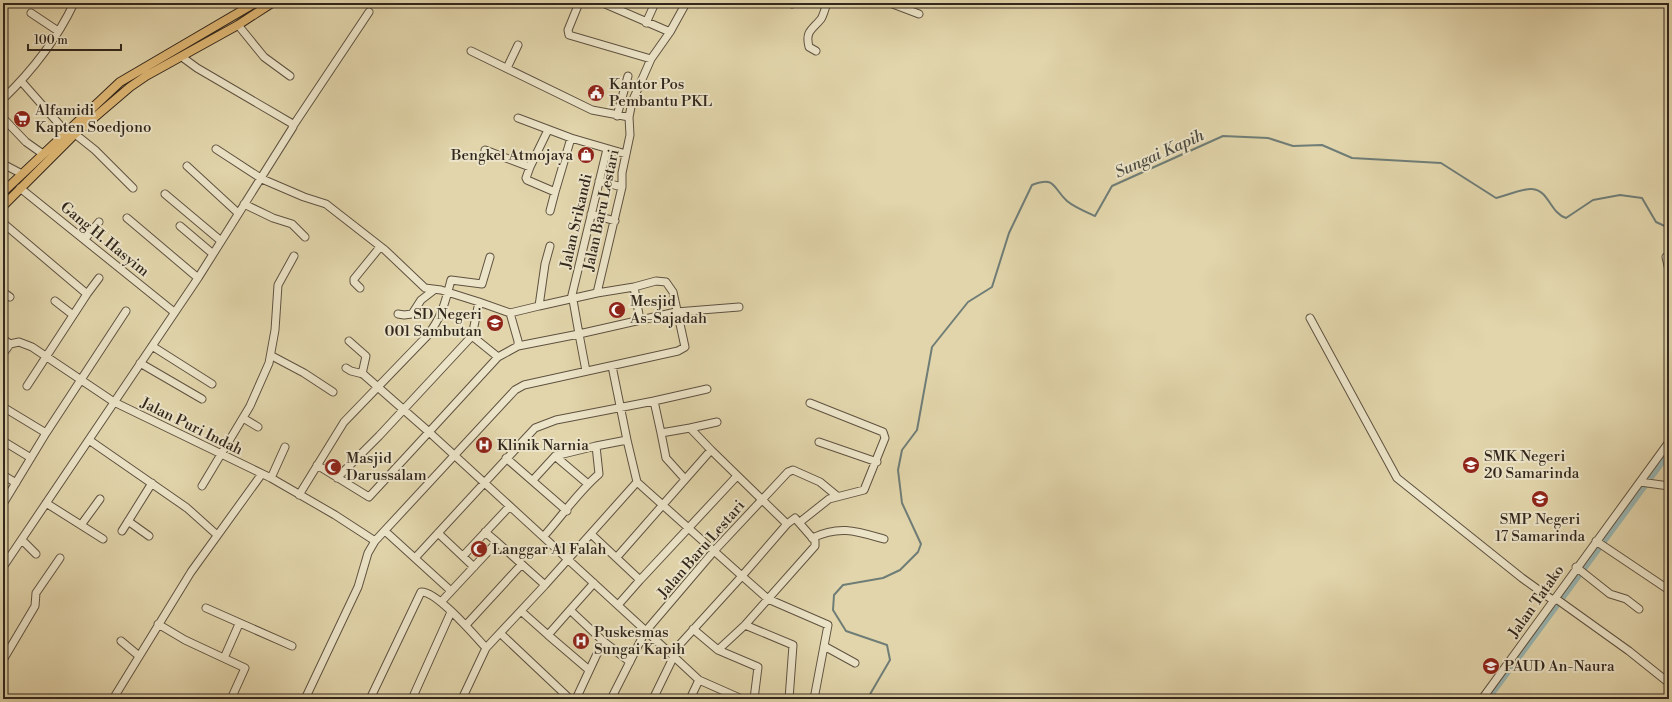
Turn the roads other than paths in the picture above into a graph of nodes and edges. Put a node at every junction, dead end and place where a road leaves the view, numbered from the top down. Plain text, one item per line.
1 (74, 3) edge
2 (255, 3) edge
3 (272, 3) edge
4 (579, 3) edge
5 (603, 3) edge
6 (655, 3) edge
7 (686, 3) edge
8 (827, 3) edge
9 (890, 3) edge
10 (369, 12) dead end
11 (31, 13) dead end
12 (919, 14) dead end
13 (646, 23) junction
14 (238, 25) junction
15 (58, 31) junction
16 (670, 32) junction
17 (518, 45) dead end
18 (471, 51) dead end
19 (816, 51) dead end
20 (182, 57) junction
21 (651, 59) junction
22 (507, 68) junction
23 (290, 76) dead end
24 (628, 76) dead end
25 (21, 82) junction
26 (3, 99) edge
27 (617, 116) junction
28 (630, 117) junction
29 (3, 118) edge
30 (518, 118) dead end
31 (293, 126) junction
32 (548, 130) junction
33 (66, 132) junction
34 (75, 134) junction
35 (571, 138) junction
36 (52, 145) junction
37 (216, 149) dead end
38 (607, 149) junction
39 (485, 150) dead end
40 (59, 151) junction
41 (43, 154) junction
42 (626, 154) junction
43 (3, 164) edge
44 (187, 166) dead end
45 (530, 167) junction
46 (22, 174) junction
47 (262, 178) junction
48 (599, 181) junction
49 (622, 187) junction
50 (20, 188) junction
51 (133, 188) dead end
52 (3, 192) edge
53 (555, 192) junction
54 (165, 194) dead end
55 (244, 204) junction
56 (3, 206) edge
57 (550, 211) dead end
58 (238, 213) junction
59 (591, 214) junction
60 (127, 218) dead end
61 (615, 221) junction
62 (99, 222) dead end
63 (3, 223) edge
64 (180, 226) dead end
65 (305, 237) dead end
66 (85, 239) junction
67 (221, 241) junction
68 (550, 246) dead end
69 (380, 247) junction
70 (213, 254) junction
71 (294, 256) dead end
72 (490, 257) dead end
73 (1666, 257) dead end
74 (1669, 270) edge
75 (99, 278) dead end
76 (198, 278) junction
77 (634, 287) junction
78 (360, 288) dead end
79 (434, 290) junction
80 (3, 292) edge
81 (597, 293) junction
82 (87, 294) junction
83 (448, 294) junction
84 (10, 298) dead end
85 (54, 300) dead end
86 (572, 300) junction
87 (479, 302) junction
88 (539, 306) junction
89 (739, 307) dead end
90 (126, 311) dead end
91 (174, 312) junction
92 (676, 312) junction
93 (510, 313) junction
94 (398, 314) dead end
95 (73, 315) junction
96 (1310, 318) dead end
97 (640, 320) junction
98 (579, 334) junction
99 (472, 336) junction
100 (3, 339) edge
101 (349, 341) dead end
102 (10, 344) junction
103 (152, 346) junction
104 (518, 346) junction
105 (3, 354) edge
106 (46, 356) junction
107 (272, 356) junction
108 (498, 357) junction
109 (140, 363) junction
110 (612, 366) junction
111 (346, 368) dead end
112 (586, 372) junction
113 (362, 374) junction
114 (81, 379) junction
115 (212, 384) dead end
116 (27, 386) dead end
117 (378, 386) junction
118 (707, 389) dead end
119 (333, 392) dead end
120 (202, 400) dead end
121 (654, 401) junction
122 (114, 402) junction
123 (810, 403) dead end
124 (3, 407) edge
125 (621, 407) junction
126 (404, 409) junction
127 (242, 418) junction
128 (717, 422) dead end
129 (258, 427) dead end
130 (690, 428) junction
131 (429, 432) junction
132 (46, 433) junction
133 (661, 433) junction
134 (89, 440) junction
135 (627, 440) junction
136 (3, 441) edge
137 (819, 442) dead end
138 (1669, 442) edge
139 (596, 446) junction
140 (285, 447) dead end
141 (711, 450) junction
142 (220, 455) junction
143 (455, 456) junction
144 (555, 456) junction
145 (31, 458) junction
146 (506, 458) junction
147 (876, 462) junction
148 (317, 465) junction
149 (3, 475) edge
150 (261, 475) junction
151 (737, 476) junction
152 (271, 478) junction
153 (337, 478) junction
154 (684, 478) junction
155 (533, 480) junction
156 (483, 482) junction
157 (637, 482) junction
158 (1640, 482) junction
159 (16, 483) junction
160 (152, 483) junction
161 (588, 484) junction
162 (202, 486) dead end
163 (1669, 486) edge
164 (299, 494) junction
165 (838, 496) junction
166 (100, 499) dead end
167 (762, 500) junction
168 (46, 503) junction
169 (3, 504) edge
170 (662, 504) junction
171 (509, 507) junction
172 (567, 511) junction
173 (128, 521) junction
174 (800, 522) junction
175 (787, 524) junction
176 (81, 525) junction
177 (688, 528) junction
178 (122, 531) dead end
179 (385, 531) junction
180 (485, 532) junction
181 (438, 533) junction
182 (216, 534) junction
183 (591, 534) junction
184 (149, 536) dead end
185 (544, 536) junction
186 (812, 538) junction
187 (103, 539) dead end
188 (884, 539) dead end
189 (22, 540) junction
190 (375, 541) junction
191 (1596, 541) junction
192 (497, 542) junction
193 (714, 551) junction
194 (36, 554) dead end
195 (463, 556) junction
196 (617, 557) junction
197 (60, 558) dead end
198 (415, 558) junction
199 (567, 560) junction
200 (522, 565) junction
201 (3, 567) edge
202 (474, 567) junction
203 (1576, 567) junction
204 (742, 576) junction
205 (640, 580) junction
206 (594, 583) junction
207 (545, 585) junction
208 (1666, 588) dead end
209 (451, 591) junction
210 (768, 599) junction
211 (1554, 599) junction
212 (441, 602) junction
213 (618, 605) junction
214 (206, 608) dead end
215 (1639, 608) dead end
216 (570, 610) junction
217 (522, 611) junction
218 (451, 612) junction
219 (158, 624) junction
220 (239, 624) junction
221 (466, 625) junction
222 (745, 625) junction
223 (693, 629) junction
224 (646, 632) junction
225 (500, 633) junction
226 (548, 635) junction
227 (121, 641) dead end
228 (603, 641) junction
229 (292, 646) dead end
230 (824, 646) junction
231 (486, 648) junction
232 (718, 650) junction
233 (139, 656) junction
234 (672, 656) junction
235 (224, 658) junction
236 (3, 660) edge
237 (630, 662) junction
238 (854, 663) dead end
239 (3, 669) edge
240 (589, 670) junction
241 (699, 680) junction
242 (1669, 683) edge
243 (726, 696) edge
244 (113, 699) edge
245 (232, 699) edge
246 (305, 699) edge
247 (370, 699) edge
248 (412, 699) edge
249 (462, 699) edge
250 (570, 699) edge
251 (576, 699) edge
252 (611, 699) edge
253 (653, 699) edge
254 (690, 699) edge
255 (742, 699) edge
256 (754, 699) edge
257 (789, 699) edge
258 (814, 699) edge
259 (1482, 699) edge

1 - 15 street
2 - 33 main road
3 - 14 main road
4 - 21 street
5 - 13 street
6 - 13 street
7 - 16 street, Jalan Baru Lestari
8 - 19 street
9 - 12 street
10 - 31 street
11 - 15 street
13 - 16 street
14 - 20 main road
14 - 23 street
15 - 25 street
16 - 21 street, Jalan Baru Lestari
17 - 22 street
18 - 22 street
20 - 31 street
20 - 34 main road
21 - 28 street, Jalan Baru Lestari
22 - 27 street
24 - 27 street
25 - 26 street
25 - 33 street
27 - 28 street
28 - 42 street, Jalan Baru Lestari
29 - 41 street
30 - 32 street
31 - 47 street
32 - 35 street
32 - 45 street
33 - 36 main road
34 - 40 main road
34 - 51 street
35 - 38 street
35 - 53 street
36 - 40 main road
36 - 41 main road
37 - 47 street
38 - 42 street
38 - 48 street, Jalan Srikandi
39 - 45 street
40 - 50 main road
41 - 46 main road
42 - 49 street, Jalan Baru Lestari
43 - 46 street
44 - 58 street
45 - 53 street
46 - 52 main road
47 - 55 street
47 - 69 street
48 - 49 street
48 - 59 street, Jalan Srikandi
49 - 61 street, Jalan Baru Lestari
50 - 56 main road
50 - 66 street, Gang H. Hasyim
53 - 57 street
54 - 67 street
55 - 58 street
55 - 65 street
58 - 67 street
59 - 61 street
59 - 86 street, Jalan Srikandi
60 - 76 street
61 - 81 street, Jalan Baru Lestari
62 - 66 street
63 - 82 street
64 - 70 street
66 - 91 street, Gang H. Hasyim
67 - 70 street
68 - 88 street
69 - 78 street
69 - 79 street
70 - 76 street
71 - 107 street
72 - 83 street
73 - 74 street
75 - 82 street
76 - 91 street
77 - 81 street, Jalan Baru Lestari
77 - 92 street, Jalan Baru Lestari
77 - 97 street
79 - 83 street
79 - 94 street
80 - 84 street
81 - 86 street
82 - 95 street
83 - 87 street
83 - 117 street
85 - 95 street
86 - 88 street
86 - 98 street
87 - 93 street
87 - 99 street
88 - 93 street
89 - 92 street
90 - 114 street
91 - 103 street
92 - 97 street
92 - 110 street, Jalan Baru Lestari
93 - 104 street
95 - 106 street
96 - 211 street
97 - 98 street
98 - 104 street
98 - 112 street
99 - 108 street
99 - 126 street
100 - 102 street
101 - 113 street
102 - 105 street
102 - 106 street, Jalan Puri Indah
103 - 109 street
103 - 115 street
104 - 108 street
106 - 114 street, Jalan Puri Indah
106 - 116 street
107 - 119 street
107 - 127 street
108 - 131 street
109 - 120 street
109 - 122 street
110 - 112 street
110 - 125 street
111 - 113 street
112 - 143 street
113 - 117 street
114 - 122 street, Jalan Puri Indah
114 - 132 street
117 - 126 street
117 - 148 street
118 - 121 street
121 - 125 street
121 - 133 street
122 - 134 street
122 - 142 street, Jalan Puri Indah
123 - 147 street
124 - 132 street
125 - 135 street
125 - 146 street
126 - 131 street
126 - 153 street
127 - 129 street
127 - 142 street
128 - 130 street
130 - 133 street
130 - 141 street
131 - 143 street
131 - 153 street
132 - 145 street
133 - 154 street
134 - 160 street
134 - 168 street
135 - 139 street
135 - 157 street
136 - 145 street
137 - 147 street
138 - 158 street, Jalan Tatako
139 - 144 street
139 - 161 street
140 - 152 street
141 - 151 street
141 - 154 street
142 - 150 street, Jalan Puri Indah
142 - 162 street
143 - 156 street
143 - 179 street
144 - 155 street
144 - 161 street
145 - 159 street
146 - 155 street
146 - 156 street
147 - 165 street
148 - 153 street
148 - 164 street
149 - 159 street
150 - 152 street, Jalan Puri Indah
150 - 182 street
151 - 167 street
151 - 177 street
152 - 164 street, Jalan Puri Indah
154 - 170 street
155 - 172 street
156 - 171 street
156 - 181 street
157 - 170 street
157 - 183 street
158 - 163 street
158 - 191 street, Jalan Tatako
159 - 169 street
160 - 173 street
160 - 182 street
161 - 172 street
164 - 190 street, Jalan Puri Indah
165 - 167 street, Jalan Baru Lestari
165 - 174 street
166 - 176 street
167 - 175 street
167 - 193 street, Jalan Baru Lestari
168 - 176 street
168 - 189 street
170 - 177 street
170 - 196 street
171 - 180 street
171 - 185 street
172 - 185 street
173 - 178 street
173 - 184 street
174 - 175 street
174 - 186 street
175 - 204 street
176 - 187 street
177 - 193 street
177 - 205 street
179 - 190 street
179 - 198 street
180 - 192 street
180 - 195 street
181 - 195 street
181 - 198 street
182 - 219 street
183 - 196 street
183 - 199 street
185 - 199 street
186 - 188 street
186 - 210 street
189 - 194 street
189 - 201 street
190 - 246 street
191 - 203 street, Jalan Tatako
191 - 208 street
192 - 200 street
192 - 202 street
193 - 204 street
193 - 224 street, Jalan Baru Lestari
195 - 202 street
196 - 205 street
197 - 236 street
198 - 209 street
199 - 206 street
199 - 207 street
200 - 207 street
200 - 221 street
202 - 209 street
203 - 211 street, Jalan Tatako
203 - 215 street
204 - 210 street
204 - 223 street
205 - 213 street
206 - 213 street
206 - 216 street
207 - 217 street
209 - 212 street
210 - 222 street
210 - 230 street
211 - 242 street
211 - 259 street, Jalan Tatako
212 - 218 street
212 - 247 street
213 - 224 street
214 - 220 street
216 - 226 street
216 - 228 street
217 - 225 street
217 - 226 street
218 - 221 street
218 - 248 street
219 - 233 street
219 - 235 street
220 - 229 street
220 - 235 street
221 - 231 street
222 - 232 street
222 - 257 street
223 - 232 street
223 - 234 street
224 - 234 street
224 - 237 street, Jalan Baru Lestari
225 - 231 street
225 - 250 street
226 - 240 street
227 - 233 street
228 - 237 street
228 - 240 street
230 - 238 street
230 - 258 street
231 - 249 street
232 - 256 street
233 - 244 street
234 - 241 street
234 - 253 street
235 - 245 street
236 - 239 street
237 - 252 street, Jalan Baru Lestari
240 - 251 street
241 - 243 street
241 - 254 street
243 - 255 street

